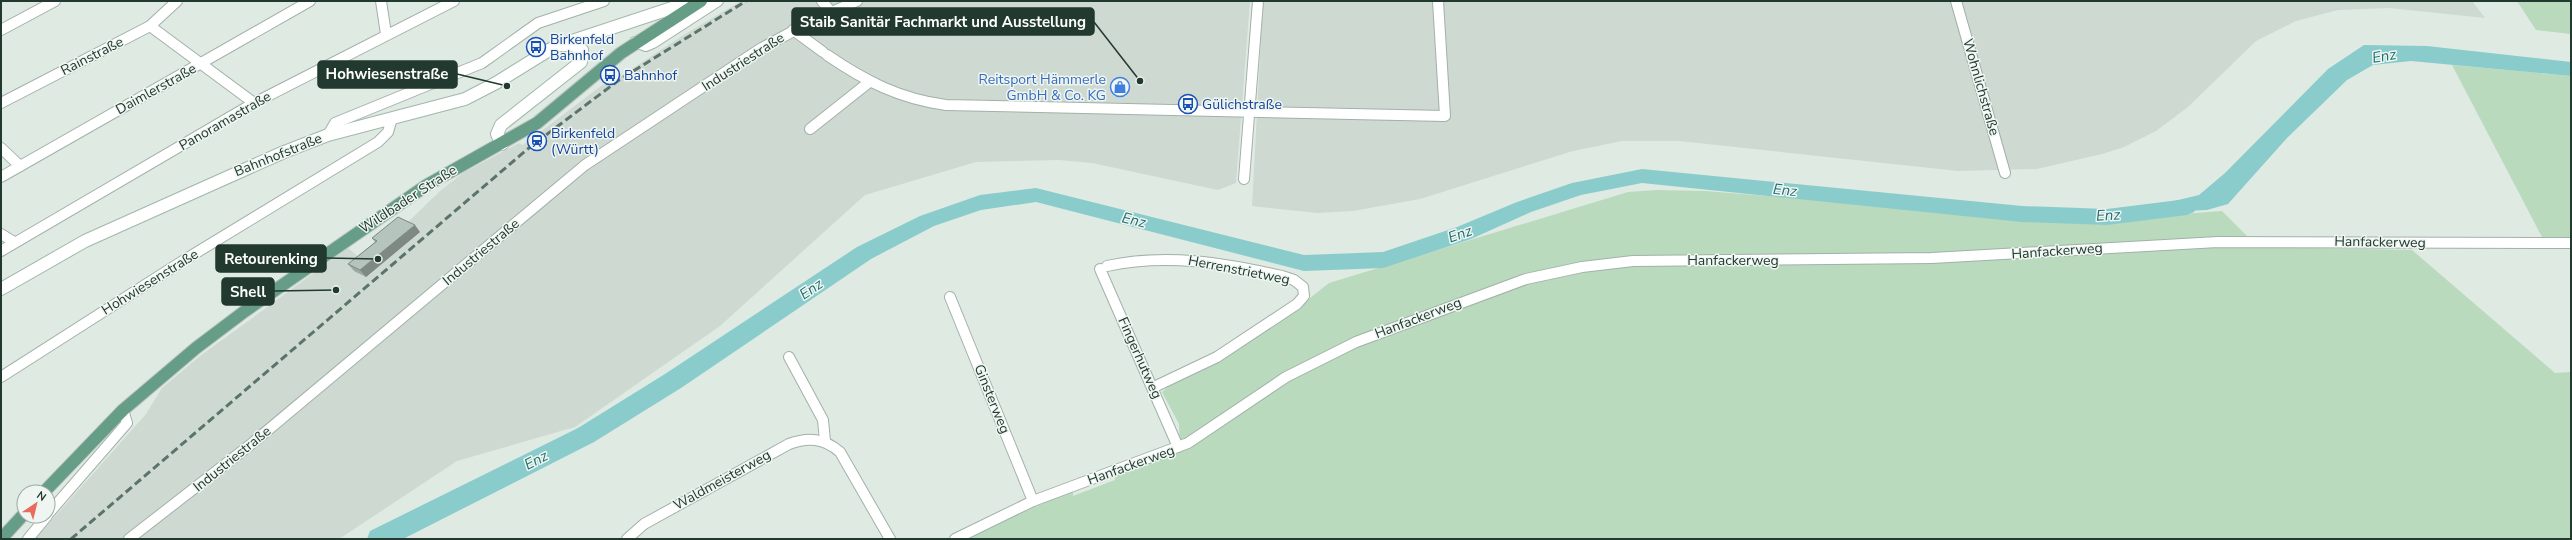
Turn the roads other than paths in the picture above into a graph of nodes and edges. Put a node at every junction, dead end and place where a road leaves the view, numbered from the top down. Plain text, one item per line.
1 (55, 1) edge
2 (177, 1) edge
3 (310, 1) edge
4 (380, 1) edge
5 (454, 1) edge
6 (604, 1) edge
7 (693, 1) edge
8 (701, 1) edge
9 (718, 1) edge
10 (822, 1) edge
11 (858, 1) edge
12 (1258, 1) edge
13 (1438, 1) edge
14 (1956, 1) edge
15 (831, 12) junction
16 (150, 26) junction
17 (1, 30) edge
18 (793, 30) junction
19 (386, 34) junction
20 (635, 42) junction
21 (564, 45) junction
22 (201, 63) junction
23 (868, 83) junction
24 (1, 103) edge
25 (254, 103) junction
26 (1249, 111) junction
27 (392, 118) junction
28 (810, 129) dead end
29 (328, 135) junction
30 (502, 144) junction
31 (1, 148) edge
32 (20, 166) junction
33 (2005, 173) dead end
34 (1, 177) edge
35 (1244, 178) dead end
36 (1, 234) edge
37 (14, 242) junction
38 (2571, 244) edge
39 (1, 251) edge
40 (1104, 267) joint
41 (1, 289) edge
42 (950, 297) dead end
43 (789, 357) dead end
44 (1, 377) edge
45 (1154, 388) junction
46 (123, 410) junction
47 (824, 441) junction
48 (1178, 448) junction
49 (52, 484) edge
50 (1033, 501) junction
51 (56, 505) edge
52 (16, 523) edge
53 (40, 524) edge
54 (1, 539) edge
55 (28, 539) edge
56 (129, 539) edge
57 (627, 539) edge
58 (890, 539) edge
59 (956, 539) edge

1 - 17 street
2 - 16 street, Rainstraße
3 - 22 street, Daimlerstraße
4 - 19 street
5 - 19 street, Panoramastraße
6 - 29 street
7 - 21 main road, Bahnhofstraße
8 - 20 main road, Wildbader Straße
9 - 20 street
10 - 15 street
11 - 15 street, Industriestraße
12 - 26 street
13 - 26 street
14 - 33 street, Wohnlichstraße
15 - 18 street, Industriestraße
16 - 22 street
16 - 24 street, Rainstraße
18 - 23 street
18 - 56 street, Industriestraße
19 - 25 street, Panoramastraße
20 - 30 main road, Wildbader Straße
21 - 27 main road, Bahnhofstraße
21 - 30 main road
22 - 25 street
22 - 32 street, Daimlerstraße
23 - 26 street
23 - 28 street
25 - 37 street, Panoramastraße
26 - 35 street
27 - 29 main road, Bahnhofstraße
27 - 44 street, Hohwiesenstraße
29 - 41 main road, Bahnhofstraße
30 - 46 main road, Wildbader Straße
31 - 32 street
32 - 34 street, Daimlerstraße
36 - 37 street
37 - 39 street, Panoramastraße
38 - 48 street, Hanfackerweg
40 - 45 street, Fingerhutweg
40 - 45 street, Herrenstrietweg
42 - 50 street, Ginsterweg
43 - 47 street
45 - 48 street, Fingerhutweg
46 - 49 main road, Wildbader Straße
46 - 51 street
47 - 57 street, Waldmeisterweg
47 - 58 street
48 - 50 street, Hanfackerweg
50 - 59 street, Hanfackerweg
52 - 54 main road
53 - 55 street

